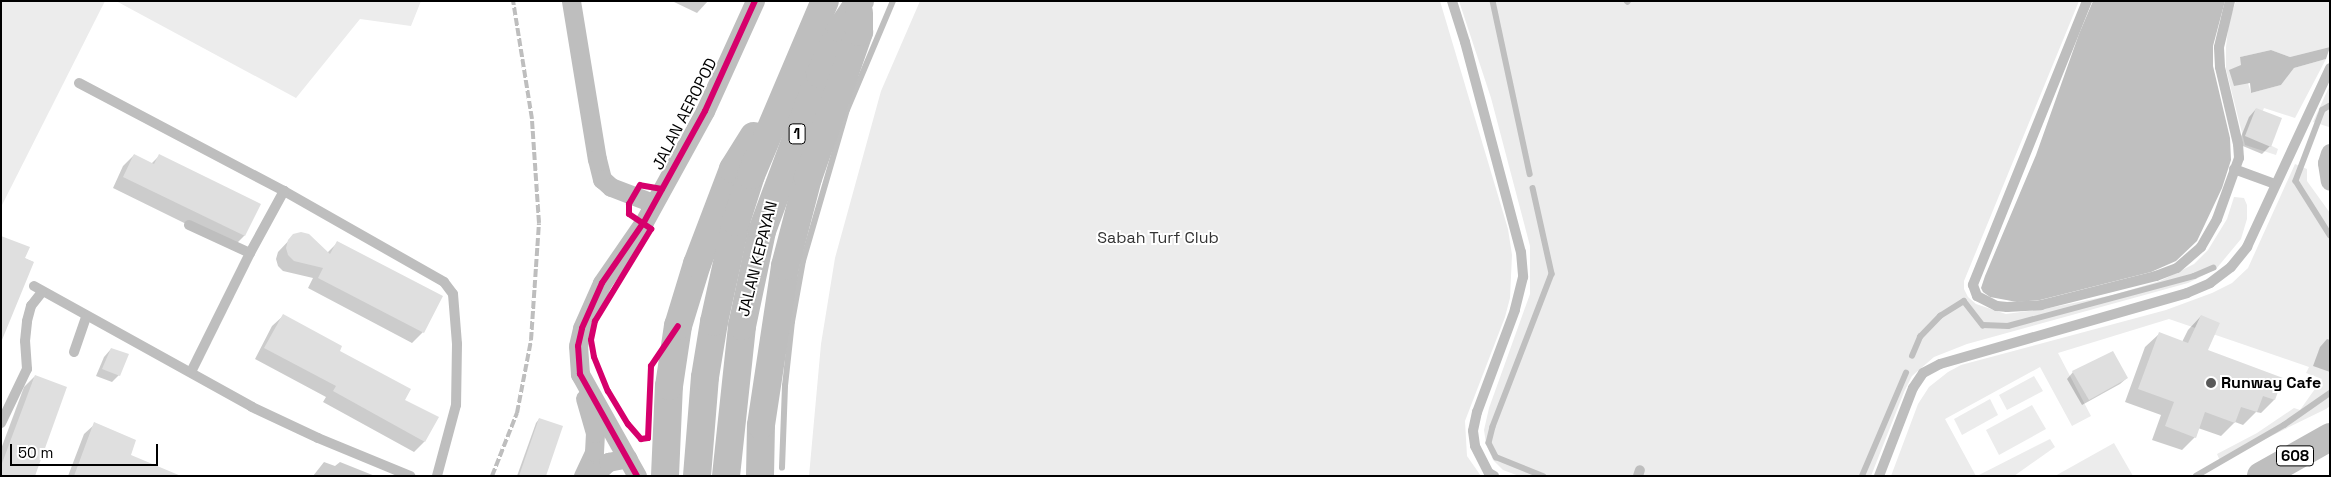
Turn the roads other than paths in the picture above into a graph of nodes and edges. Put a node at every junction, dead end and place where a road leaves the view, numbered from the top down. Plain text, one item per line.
1 (571, 1) edge
2 (755, 1) edge
3 (769, 1) edge
4 (825, 1) edge
5 (1452, 1) edge
6 (2087, 1) edge
7 (2230, 1) edge
8 (859, 3) edge
9 (801, 61) junction
10 (2330, 68) edge
11 (79, 82) dead end
12 (2330, 153) edge
13 (674, 167) junction
14 (2234, 168) junction
15 (2330, 181) edge
16 (2275, 184) junction
17 (284, 191) junction
18 (652, 203) junction
19 (189, 225) dead end
20 (250, 254) junction
21 (86, 316) junction
22 (74, 352) dead end
23 (191, 372) junction
24 (580, 374) junction
25 (1, 422) edge
26 (2330, 437) edge
27 (628, 458) junction
28 (410, 476) edge
29 (437, 476) edge
30 (584, 476) edge
31 (593, 476) edge
32 (637, 476) edge
33 (665, 476) edge
34 (696, 476) edge
35 (726, 476) edge
36 (760, 476) edge
37 (1494, 476) edge
38 (1880, 476) edge
39 (2261, 476) edge

1 - 18 street
2 - 13 street, JALAN AEROPOD
3 - 13 street
4 - 9 main road, JALAN KEPAYAN / 1
5 - 37 lane
6 - 14 lane
7 - 14 lane
8 - 35 main road, JALAN KEPAYAN / 1
8 - 36 main road
9 - 33 main road
9 - 34 main road, JALAN KEPAYAN / 1
10 - 16 lane
11 - 17 lane
12 - 15 street
13 - 18 street, JALAN AEROPOD
14 - 16 lane
16 - 38 lane
17 - 20 lane
17 - 29 lane
18 - 24 street, JALAN AEROPOD
19 - 20 lane
20 - 23 lane
21 - 22 lane
21 - 23 lane
21 - 25 lane
23 - 28 lane
24 - 27 street, JALAN AEROPOD
24 - 30 street
26 - 39 main road, 608
27 - 31 street
27 - 32 street, JALAN AEROPOD

